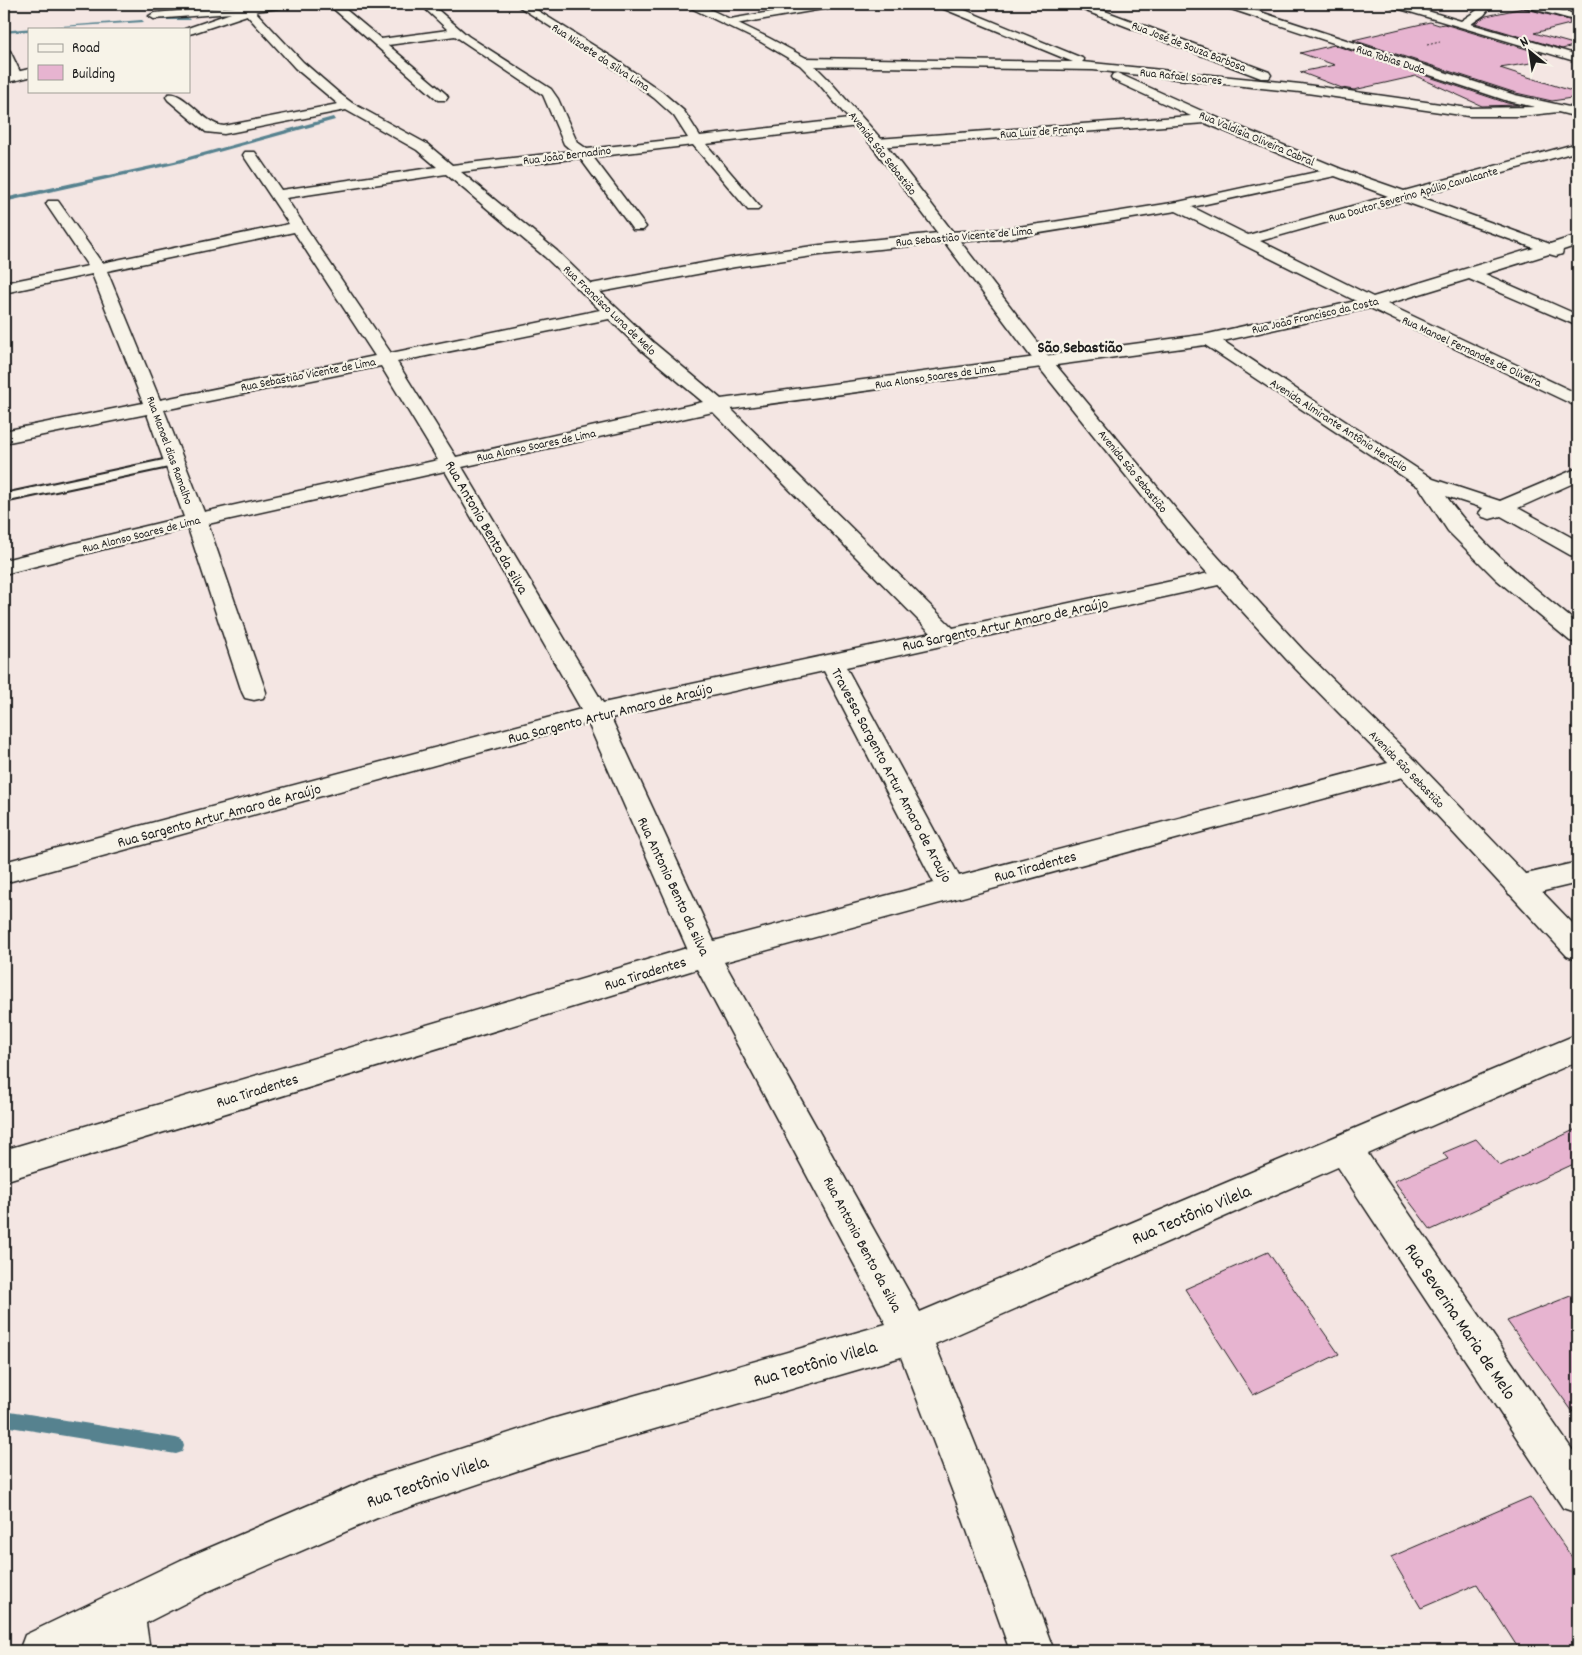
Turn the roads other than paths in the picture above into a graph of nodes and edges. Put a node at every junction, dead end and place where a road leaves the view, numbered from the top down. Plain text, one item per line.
1 (148, 4) edge
2 (288, 4) edge
3 (333, 4) edge
4 (425, 4) edge
5 (520, 4) edge
6 (691, 4) edge
7 (834, 4) edge
8 (940, 4) edge
9 (1077, 4) edge
10 (1226, 4) edge
11 (1394, 4) edge
12 (1488, 4) edge
13 (1526, 4) edge
14 (259, 7) edge
15 (154, 16) junction
16 (1578, 18) edge
17 (730, 22) junction
18 (1463, 24) junction
19 (160, 28) edge
20 (190, 31) edge
21 (456, 32) junction
22 (378, 43) junction
23 (4, 51) edge
24 (1578, 59) edge
25 (804, 62) junction
26 (1093, 66) junction
27 (23, 75) edge
28 (4, 79) edge
29 (1300, 88) junction
30 (172, 97) dead end
31 (442, 97) dead end
32 (348, 106) junction
33 (1556, 110) junction
34 (1578, 113) edge
35 (1208, 118) junction
36 (858, 122) junction
37 (696, 140) junction
38 (877, 144) junction
39 (1578, 147) edge
40 (582, 153) junction
41 (1552, 154) junction
42 (250, 155) dead end
43 (1578, 164) edge
44 (450, 169) junction
45 (1336, 172) junction
46 (277, 194) junction
47 (1407, 196) junction
48 (53, 204) dead end
49 (1178, 206) junction
50 (753, 208) dead end
51 (638, 226) dead end
52 (298, 227) junction
53 (948, 237) junction
54 (1247, 240) junction
55 (1578, 240) edge
56 (1551, 249) junction
57 (1569, 256) dead end
58 (98, 268) junction
59 (1472, 274) junction
60 (4, 288) edge
61 (589, 290) junction
62 (1372, 303) junction
63 (613, 313) junction
64 (1578, 321) edge
65 (1208, 339) junction
66 (386, 359) junction
67 (1044, 362) junction
68 (1578, 401) edge
69 (153, 405) junction
70 (717, 405) junction
71 (4, 437) edge
72 (174, 462) junction
73 (450, 463) junction
74 (1578, 474) edge
75 (1426, 483) junction
76 (4, 498) edge
77 (1502, 508) junction
78 (196, 520) junction
79 (1456, 526) junction
80 (1578, 550) edge
81 (4, 567) edge
82 (1223, 577) junction
83 (1578, 636) edge
84 (948, 637) junction
85 (831, 662) junction
86 (254, 692) dead end
87 (596, 714) junction
88 (1407, 768) junction
89 (4, 873) edge
90 (1578, 873) edge
91 (1519, 886) junction
92 (952, 888) junction
93 (1578, 948) edge
94 (705, 954) junction
95 (1578, 1047) edge
96 (1344, 1148) junction
97 (4, 1166) edge
98 (912, 1335) junction
99 (1578, 1493) edge
100 (122, 1610) junction
101 (41, 1651) edge
102 (128, 1651) edge
103 (1032, 1651) edge

1 - 15 street
2 - 14 street
3 - 22 street
4 - 21 street
5 - 37 street, Rua Nizoete da Silva Lima
6 - 17 street, Avenida São Sebastião
7 - 17 street
8 - 26 street, Rua Valdisia Oliveira Cabral
9 - 29 street, Rua José de Souza Barbosa
10 - 33 street, Rua Tobias Duda
11 - 18 street
12 - 18 street
13 - 16 street
14 - 15 street
14 - 20 street
14 - 32 street, Rua Francisco Luna de Melo
15 - 19 street
17 - 25 street, Avenida São Sebastião
18 - 24 street
21 - 22 street
21 - 40 street
22 - 31 street
23 - 27 street
25 - 26 street, Rua Rafael Soares
25 - 36 street, Avenida São Sebastião
26 - 29 street, Rua Rafael Soares
26 - 35 street, Rua Valdisia Oliveira Cabral
27 - 28 street
29 - 33 street, Rua Rafael Soares
30 - 32 street
32 - 44 street, Rua Francisco Luna de Melo
33 - 34 street
35 - 38 street, Rua Luiz de França
35 - 45 street, Rua Valdisia Oliveira Cabral
36 - 37 street, Rua João Bernadino
36 - 38 street, Avenida São Sebastião
37 - 40 street, Rua João Bernadino
37 - 50 street, Rua Nizoete da Silva Lima
38 - 53 street, Avenida São Sebastião
39 - 41 street, Rua Doutor Severino Apúlio Cavalcante
40 - 44 street, Rua João Bernadino
40 - 51 street
41 - 43 street
41 - 47 street, Rua Doutor Severino Apúlio Cavalcante
42 - 46 street, Rua Antonio Bento da silva
44 - 46 street, Rua João Bernadino
44 - 61 street, Rua Francisco Luna de Melo
45 - 47 street, Rua Valdisia Oliveira Cabral
45 - 49 street, Rua Sebastião Vicente de Lima
46 - 52 street, Rua Antonio Bento da silva
47 - 54 street, Rua Doutor Severino Apúlio Cavalcante
47 - 56 street, Rua Valdisia Oliveira Cabral
48 - 58 street, Rua Manoel dias Ramalho
49 - 53 street, Rua Sebastião Vicente de Lima
49 - 54 street, Rua Manoel Fernandes de Oliveira
52 - 58 street
52 - 66 street, Rua Antonio Bento da silva
53 - 61 street, Rua Sebastião Vicente de Lima
53 - 67 street, Avenida São Sebastião
54 - 62 street, Rua Manoel Fernandes de Oliveira
55 - 56 street, Rua João Francisco da Costa
56 - 57 street, Rua Valdisia Oliveira Cabral
56 - 59 street, Rua João Francisco da Costa
58 - 60 street
58 - 69 street, Rua Manoel dias Ramalho
59 - 62 street, Rua João Francisco da Costa
59 - 64 street
61 - 63 street, Rua Francisco Luna de Melo
62 - 65 street, Rua João Francisco da Costa
62 - 68 street, Rua Manoel Fernandes de Oliveira
63 - 66 street, Rua Sebastião Vicente de Lima
63 - 70 street, Rua Francisco Luna de Melo
65 - 67 street, Rua João Francisco da Costa
65 - 75 street, Avenida Almirante Antônio Heráclio
66 - 69 street, Rua Sebastião Vicente de Lima
66 - 73 street, Rua Antonio Bento da silva
67 - 70 street, Rua Alonso Soares de Lima
67 - 82 street, Avenida São Sebastião
69 - 71 street, Rua Sebastião Vicente de Lima
69 - 72 street, Rua Manoel dias Ramalho
70 - 73 street, Rua Alonso Soares de Lima
70 - 84 street, Rua Francisco Luna de Melo
72 - 76 lane
72 - 78 street, Rua Manoel dias Ramalho
73 - 78 street, Rua Alonso Soares de Lima
73 - 87 street, Rua Antonio Bento da silva
74 - 77 street
75 - 77 street
75 - 79 street, Avenida Almirante Antônio Heráclio
77 - 79 street
77 - 80 street
78 - 81 street, Rua Alonso Soares de Lima
78 - 86 street, Rua Manoel dias Ramalho
79 - 83 street, Avenida Almirante Antônio Heráclio
82 - 84 street, Rua Sargento Artur Amaro de Araújo
82 - 88 street, Avenida São Sebastião
84 - 85 street, Rua Sargento Artur Amaro de Araújo
85 - 87 street, Rua Sargento Artur Amaro de Araújo
85 - 92 street, Travessa Sargento Artur Amaro de Araujo
87 - 89 street, Rua Sargento Artur Amaro de Araújo
87 - 94 street, Rua Antonio Bento da silva
88 - 91 street, Avenida São Sebastião
88 - 92 street, Rua Tiradentes
90 - 91 street
91 - 93 street, Avenida São Sebastião
92 - 94 street, Rua Tiradentes
94 - 97 street, Rua Tiradentes
94 - 98 street, Rua Antonio Bento da silva
95 - 96 street, Rua Teotônio Vilela
96 - 98 street, Rua Teotônio Vilela
96 - 99 street, Rua Severina Maria de Melo
98 - 100 street, Rua Teotônio Vilela
98 - 103 street, Rua Antonio Bento da silva
100 - 101 street, Rua Teotônio Vilela
100 - 102 street

